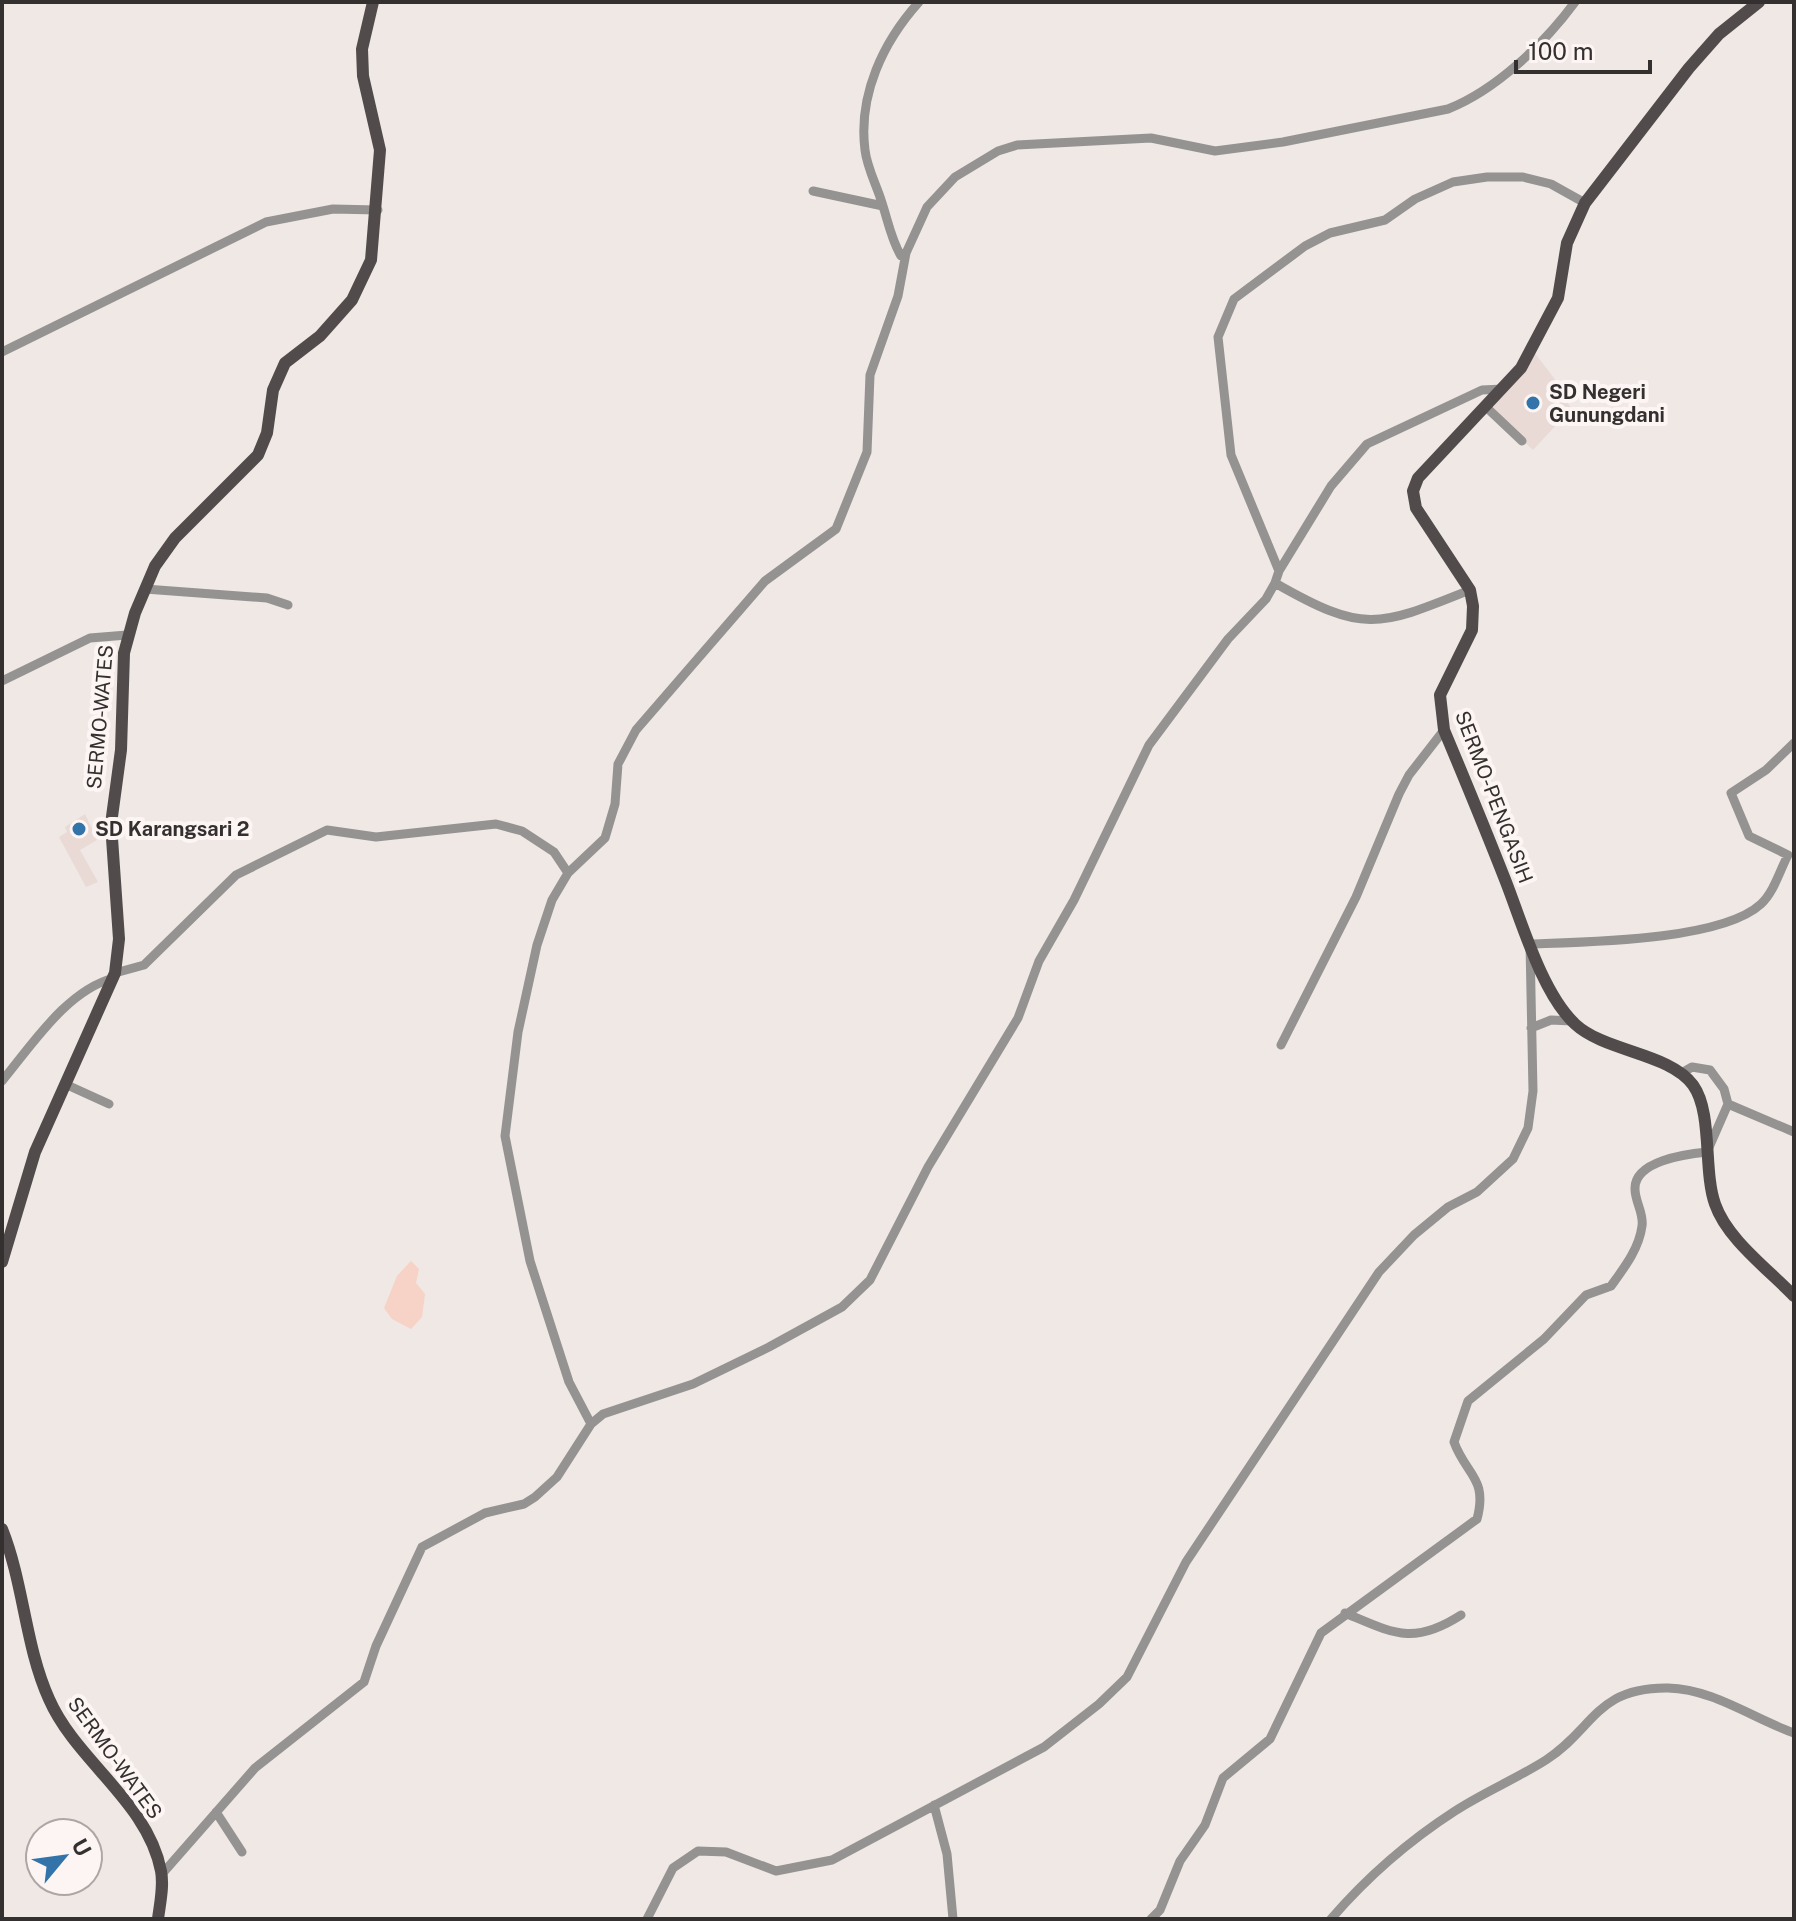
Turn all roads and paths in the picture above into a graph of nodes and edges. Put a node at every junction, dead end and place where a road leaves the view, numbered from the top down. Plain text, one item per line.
1 (373, 2) edge
2 (919, 2) edge
3 (1575, 2) edge
4 (1759, 2) edge
5 (813, 191) dead end
6 (1585, 203) junction
7 (883, 206) junction
8 (378, 210) junction
9 (906, 253) junction
10 (2, 352) edge
11 (1503, 389) junction
12 (1486, 407) junction
13 (1522, 441) dead end
14 (1279, 571) junction
15 (1275, 583) junction
16 (145, 589) junction
17 (1470, 590) junction
18 (288, 605) dead end
19 (127, 635) junction
20 (2, 681) edge
21 (1444, 730) junction
22 (1794, 743) edge
23 (568, 873) junction
24 (1530, 944) junction
25 (115, 975) junction
26 (1572, 1021) junction
27 (1531, 1028) junction
28 (1281, 1045) dead end
29 (1680, 1074) junction
30 (2, 1081) edge
31 (65, 1084) junction
32 (109, 1104) dead end
33 (1728, 1104) junction
34 (1794, 1132) edge
35 (1707, 1152) junction
36 (2, 1262) edge
37 (1794, 1296) edge
38 (591, 1424) junction
39 (2, 1529) edge
40 (1345, 1613) junction
41 (1461, 1615) dead end
42 (1794, 1733) edge
43 (934, 1805) junction
44 (216, 1812) junction
45 (242, 1852) dead end
46 (162, 1874) junction
47 (158, 1919) edge
48 (647, 1919) edge
49 (953, 1919) edge
50 (1151, 1919) edge
51 (1331, 1919) edge

1 - 8 main road, SERMO-WATES
2 - 7 street
3 - 9 street
4 - 6 main road
5 - 7 street
6 - 11 main road
6 - 14 street
7 - 9 street
8 - 10 street
8 - 16 main road, SERMO-WATES
9 - 23 street
11 - 12 main road
11 - 14 street
12 - 13 street
12 - 17 main road
14 - 15 street
15 - 17 street
15 - 38 street
16 - 18 street
16 - 19 main road, SERMO-WATES
17 - 21 main road, SERMO-PENGASIH
19 - 20 street
19 - 25 main road, SERMO-WATES
21 - 24 main road, SERMO-PENGASIH
21 - 28 street
22 - 24 street
23 - 25 street
23 - 38 street
24 - 26 main road, SERMO-PENGASIH
24 - 27 street
25 - 30 street
25 - 31 main road, SERMO-WATES
26 - 27 street
26 - 29 main road, SERMO-PENGASIH
27 - 43 street
29 - 33 street
29 - 35 main road
31 - 32 street
31 - 36 main road, SERMO-WATES
33 - 34 street
33 - 35 street
35 - 37 main road
35 - 40 street
38 - 44 street
39 - 46 main road, SERMO-WATES
40 - 41 street
40 - 50 street
42 - 51 street
43 - 48 street
43 - 49 street
44 - 45 street
44 - 46 street
46 - 47 main road, SERMO-WATES

